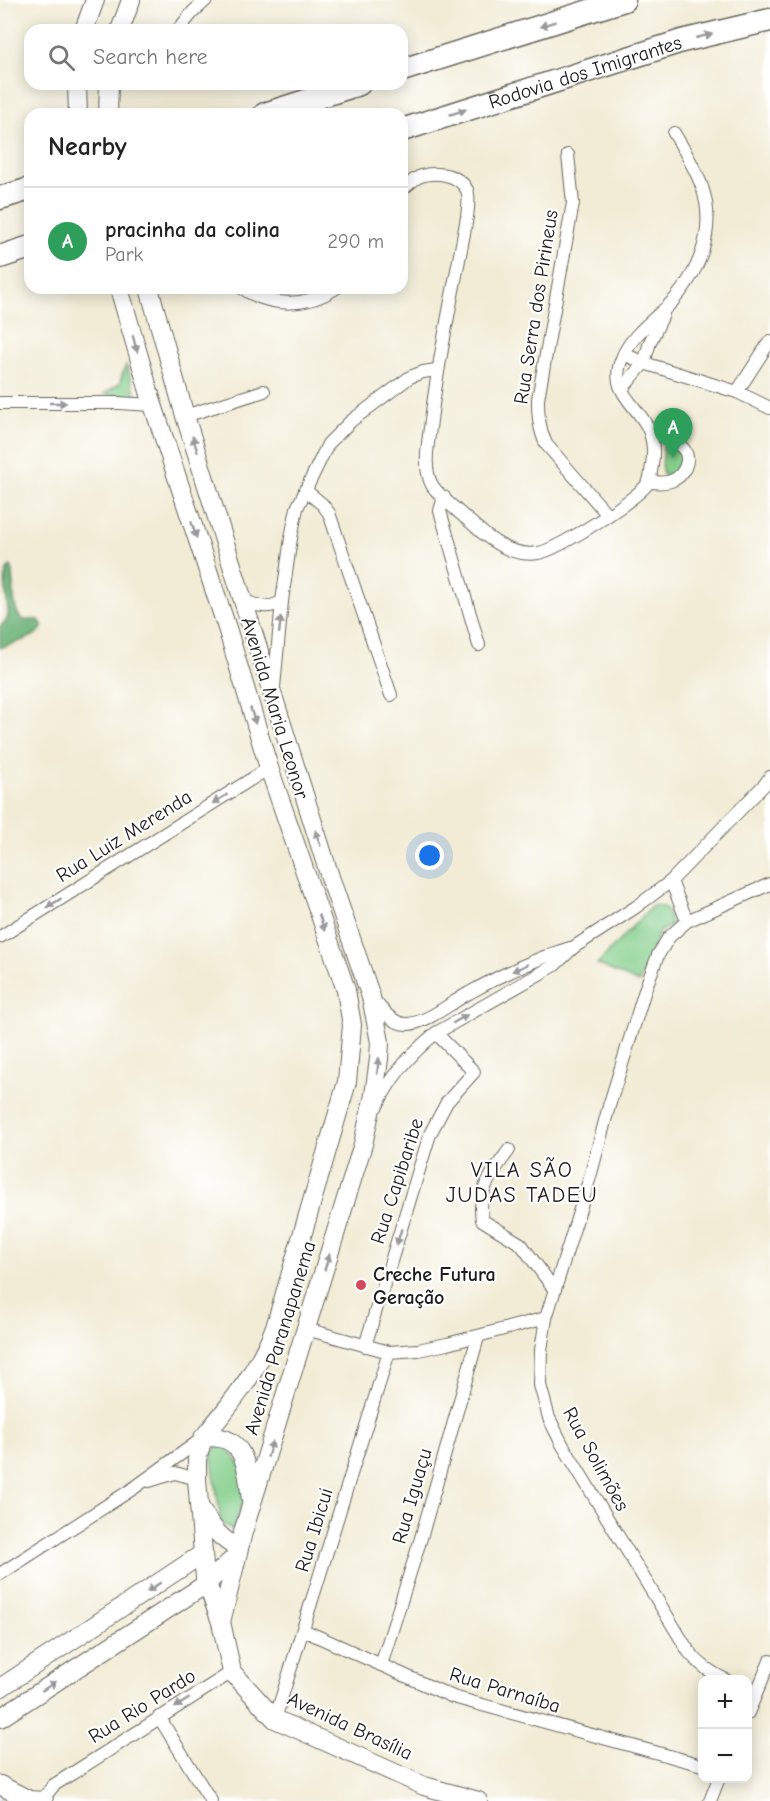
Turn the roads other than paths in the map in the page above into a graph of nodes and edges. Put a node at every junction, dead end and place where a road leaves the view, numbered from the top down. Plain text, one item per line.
1 (95, 0) edge
2 (131, 0) edge
3 (206, 0) edge
4 (624, 0) edge
5 (770, 20) edge
6 (86, 24) edge
7 (122, 24) edge
8 (183, 24) edge
9 (408, 68) edge
10 (77, 90) edge
11 (109, 90) edge
12 (340, 90) edge
13 (78, 108) edge
14 (108, 108) edge
15 (284, 108) edge
16 (408, 128) edge
17 (674, 133) dead end
18 (568, 154) dead end
19 (408, 184) edge
20 (24, 191) edge
21 (0, 198) edge
22 (24, 249) edge
23 (2, 256) edge
24 (121, 294) edge
25 (151, 294) edge
26 (254, 294) edge
27 (324, 294) edge
28 (668, 306) junction
29 (770, 341) edge
30 (624, 354) junction
31 (644, 363) junction
32 (437, 370) junction
33 (622, 389) junction
34 (264, 391) dead end
35 (737, 392) junction
36 (0, 403) edge
37 (153, 405) junction
38 (770, 408) edge
39 (185, 416) junction
40 (648, 428) junction
41 (649, 482) junction
42 (305, 490) junction
43 (444, 497) junction
44 (607, 514) junction
45 (243, 600) junction
46 (282, 600) junction
47 (479, 645) dead end
48 (273, 692) junction
49 (390, 695) dead end
50 (269, 768) junction
51 (768, 783) edge
52 (331, 880) junction
53 (671, 881) junction
54 (770, 884) edge
55 (311, 889) junction
56 (687, 921) junction
57 (0, 937) edge
58 (574, 947) junction
59 (371, 997) junction
60 (436, 1033) junction
61 (329, 1144) joint
62 (363, 1144) junction
63 (509, 1150) dead end
64 (554, 1289) junction
65 (546, 1318) junction
66 (306, 1329) junction
67 (478, 1337) junction
68 (364, 1346) junction
69 (389, 1352) junction
70 (203, 1438) junction
71 (197, 1479) junction
72 (134, 1488) junction
73 (252, 1505) junction
74 (200, 1507) junction
75 (238, 1551) junction
76 (202, 1554) junction
77 (0, 1574) edge
78 (206, 1584) junction
79 (221, 1622) junction
80 (303, 1630) junction
81 (770, 1661) edge
82 (381, 1665) junction
83 (232, 1672) junction
84 (717, 1675) edge
85 (0, 1688) edge
86 (752, 1691) edge
87 (159, 1717) junction
88 (0, 1718) edge
89 (275, 1719) junction
90 (698, 1764) edge
91 (717, 1783) edge
92 (0, 1785) edge
93 (37, 1801) edge
94 (211, 1801) edge
95 (478, 1801) edge
96 (710, 1801) edge

1 - 6 street
2 - 7 street
3 - 8 street
4 -> 9 highway
16 -> 5 highway, Rodovia dos Imigrantes
10 - 13 street
11 - 14 street
12 - 15 highway
17 - 28 street
18 - 44 street, Rua Serra dos Pirineus
19 - 32 street
20 - 21 highway
22 - 23 highway
24 -> 37 street, Avenida Maria Leonor
25 - 39 street, Avenida Maria Leonor
26 - 27 street
28 - 30 street
28 - 31 street
29 - 35 street
30 - 31 street
30 - 33 street
31 - 33 street
31 - 35 street
32 - 42 street
32 - 43 street
33 - 40 street
34 - 39 street
35 - 38 street
36 -> 37 street
37 -> 50 street, Avenida Maria Leonor
45 -> 39 street, Avenida Maria Leonor
40 - 41 street
40 - 41 street
41 - 44 street
42 - 46 street
42 - 49 street
43 - 44 street
43 - 47 street
45 - 46 street
45 - 48 street, Avenida Maria Leonor
48 -> 46 street
52 -> 48 street, Avenida Maria Leonor
50 - 55 street, Avenida Maria Leonor
50 -> 57 street, Rua Luiz Merenda
51 - 53 street, Avenida Paranapanema
52 - 55 street
52 - 59 street, Avenida Maria Leonor
53 - 56 street
53 - 58 street, Avenida Paranapanema
54 - 56 street
55 -> 61 street, Avenida Maria Leonor
56 - 64 street, Rua Solimões
58 -> 59 street, Avenida Paranapanema
60 -> 58 street, Avenida Paranapanema
62 -> 59 street, Avenida Maria Leonor
60 - 62 street, Avenida Paranapanema
60 -> 68 street, Rua Capibaribe
61 - 70 street, Avenida Paranapanema
66 -> 62 street, Avenida Paranapanema
63 - 64 street
64 - 65 street, Rua Solimões
65 - 67 street
65 - 84 street, Rua Solimões
66 - 68 street
73 -> 66 street, Avenida Paranapanema
67 - 69 street
67 - 82 street, Rua Iguaçu
68 - 69 street
69 - 80 street, Rua Ibicui
70 - 71 street, Avenida Paranapanema
70 - 72 street
70 - 73 street
71 - 72 street
71 - 74 street, Avenida Paranapanema
72 - 77 street
73 - 75 street, Avenida Paranapanema
74 - 75 street
74 - 76 street, Avenida Paranapanema
75 - 78 street
75 - 79 street
76 - 78 street
76 -> 85 street
78 - 79 street
88 -> 78 street
79 - 83 street
80 - 82 street, Rua Parnaíba
80 - 89 street, Rua Ibicui
81 - 86 street
82 - 90 street, Rua Parnaíba
83 -> 87 street, Rua Rio Pardo
83 - 89 street, Avenida Brasília
87 - 93 street, Rua Rio Pardo
87 - 94 street
89 - 95 street, Avenida Brasília
91 - 96 street
92 - 93 street

